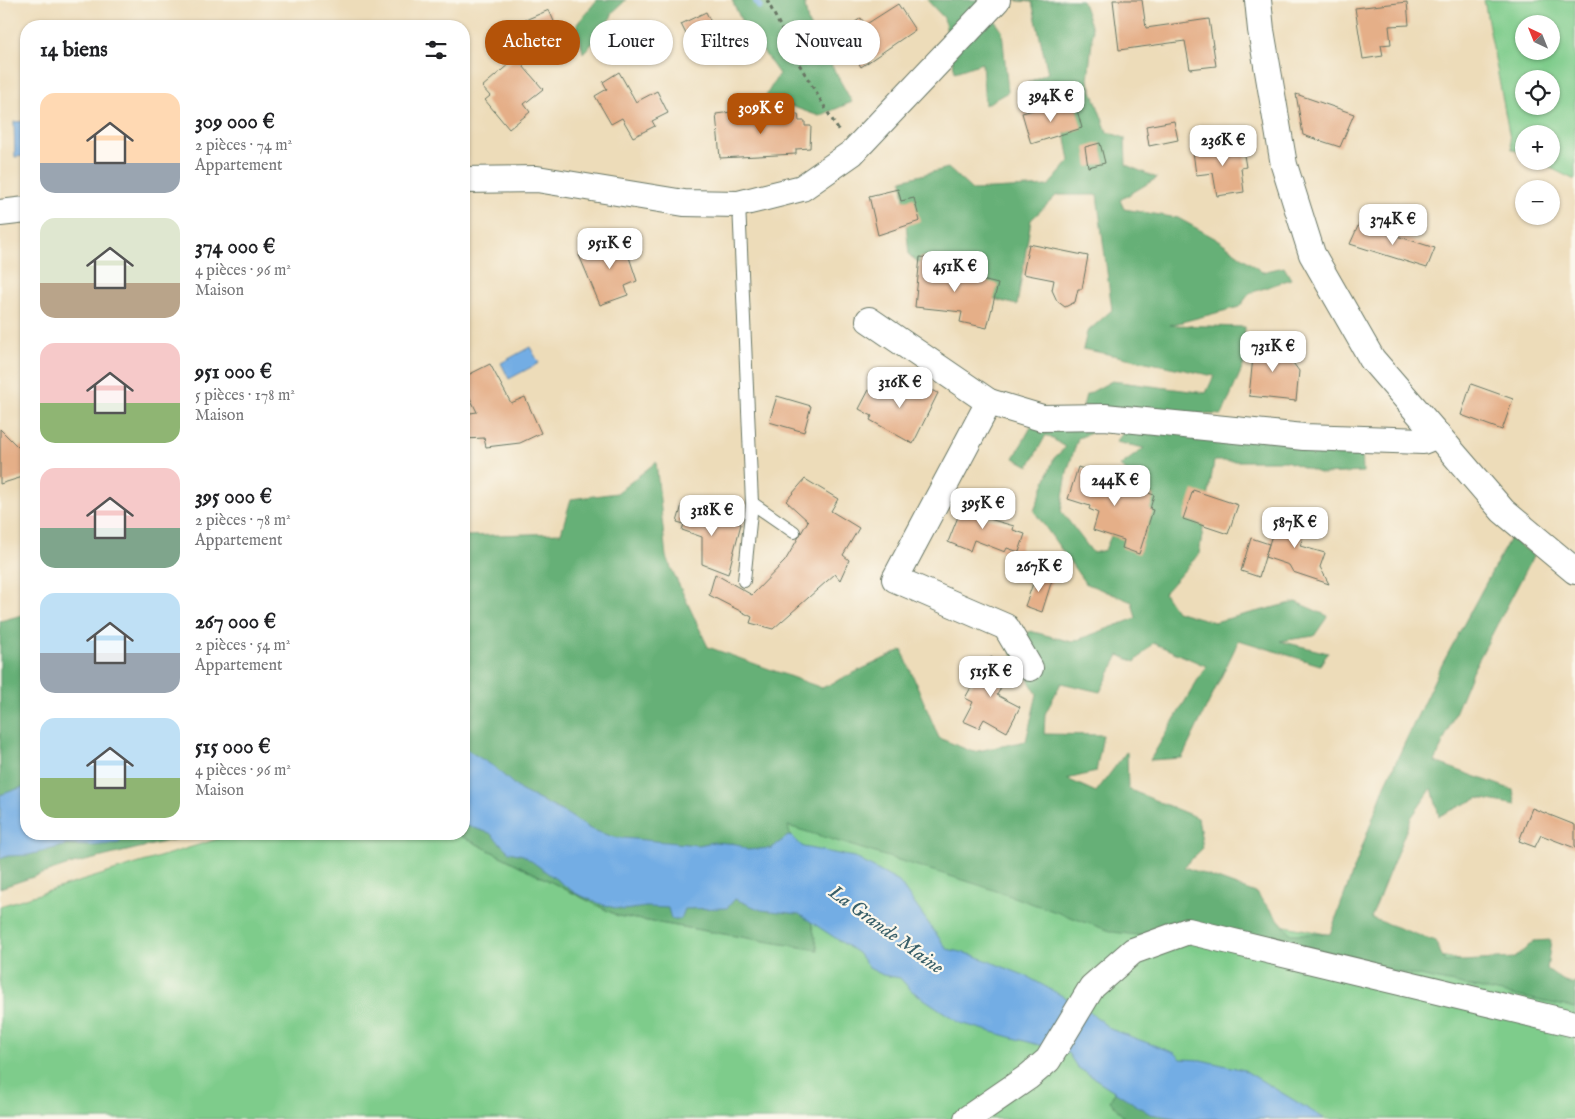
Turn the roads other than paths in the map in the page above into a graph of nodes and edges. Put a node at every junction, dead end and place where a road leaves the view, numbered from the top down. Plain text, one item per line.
1 (997, 0) edge
2 (1258, 0) edge
3 (470, 180) edge
4 (739, 204) junction
5 (20, 211) edge
6 (0, 213) edge
7 (869, 320) dead end
8 (989, 402) junction
9 (1438, 435) junction
10 (752, 503) junction
11 (794, 532) dead end
12 (1575, 571) edge
13 (744, 581) dead end
14 (1030, 668) dead end
15 (1575, 1024) edge
16 (967, 1119) edge

1 - 4 street
2 - 9 street
3 - 4 street
4 - 10 lane
5 - 6 street
7 - 8 street
8 - 9 street
8 - 14 street
9 - 12 street
10 - 11 lane
10 - 13 lane
15 - 16 street

